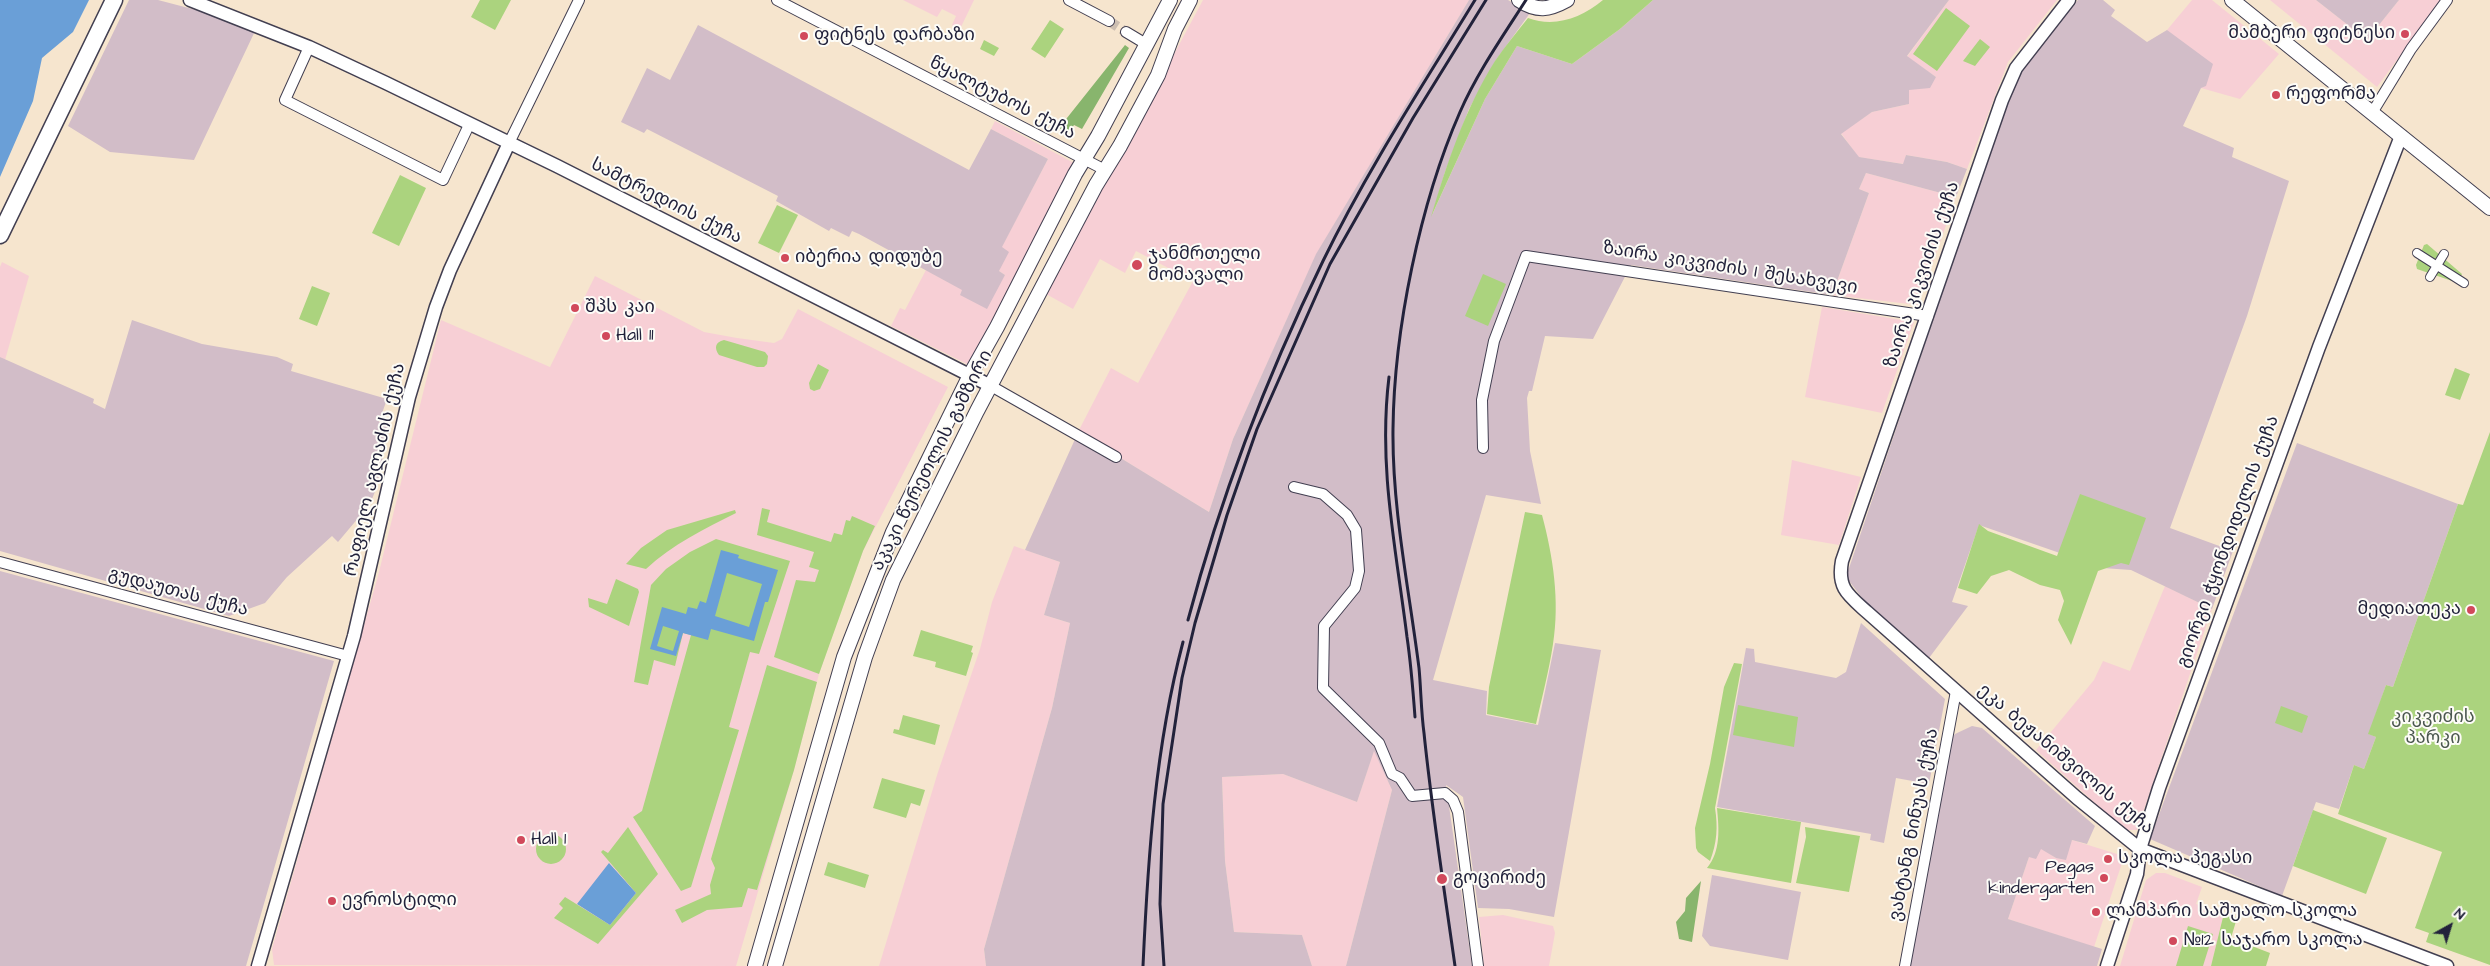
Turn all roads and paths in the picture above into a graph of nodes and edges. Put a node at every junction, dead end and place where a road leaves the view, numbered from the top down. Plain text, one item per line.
1 (114, 0) edge
2 (190, 0) edge
3 (579, 0) edge
4 (777, 0) edge
5 (1069, 0) edge
6 (1170, 0) edge
7 (1190, 0) edge
8 (1519, 0) edge
9 (1568, 0) edge
10 (2069, 0) edge
11 (2232, 0) edge
12 (2447, 0) edge
13 (1109, 21) tunnel mouth
14 (1126, 32) tunnel mouth
15 (1146, 44) junction
16 (310, 47) junction
17 (2372, 113) junction
18 (469, 125) junction
19 (2401, 136) junction
20 (509, 143) junction
21 (1084, 159) junction
22 (1105, 170) junction
23 (2490, 208) edge
24 (0, 235) edge
25 (2417, 253) dead end
26 (2444, 254) dead end
27 (2437, 265) junction
28 (2430, 277) dead end
29 (2464, 282) dead end
30 (1928, 316) junction
31 (970, 375) junction
32 (991, 386) junction
33 (1482, 448) dead end
34 (1116, 457) dead end
35 (1294, 487) dead end
36 (0, 562) edge
37 (1839, 576) joint
38 (348, 656) junction
39 (1956, 691) junction
40 (2140, 849) junction
41 (258, 966) edge
42 (756, 966) edge
43 (775, 966) edge
44 (1478, 966) edge
45 (1904, 966) edge
46 (2107, 966) edge
47 (2447, 966) edge

1 - 24 main road
2 - 16 street, სამტრედიის ქუჩა
3 - 20 street, რაფიელ აგლაძის ქუჩა
4 - 21 street, წყალტუბოს ქუჩა
5 - 13 street
6 - 15 main road, აკაკი წერეთლის გამზირი
7 - 22 main road, აკაკი წერეთლის გამზირი
8 - 9 main road
10 - 30 street, ზაირა კიკვიძის ქუჩა
11 - 17 main road
12 - 17 street
14 - 15 street
15 - 21 main road, აკაკი წერეთლის გამზირი
16 - 18 street, სამტრედიის ქუჩა
16 - 18 street
17 - 19 main road
18 - 20 street, სამტრედიის ქუჩა
19 - 23 main road
19 - 40 street, გიორგი ჭყონდიდელის ქუჩა
20 - 31 street, სამტრედიის ქუჩა
20 - 38 street, რაფიელ აგლაძის ქუჩა
21 - 22 street, წყალტუბოს ქუჩა
21 - 31 main road, აკაკი წერეთლის გამზირი
22 - 32 main road, აკაკი წერეთლის გამზირი
25 - 27 street
26 - 27 street
27 - 28 street
27 - 29 street
30 - 33 street, ზაირა კიკვიძის I შესახვევი
30 - 37 street, ზაირა კიკვიძის ქუჩა
31 - 32 street, სამტრედიის ქუჩა
31 - 42 main road, აკაკი წერეთლის გამზირი
32 - 34 street, სამტრედიის ქუჩა
32 - 43 main road, აკაკი წერეთლის გამზირი
35 - 44 street
36 - 38 street, გუდაუთას ქუჩა
37 - 39 street, ეკა ბეჟანიშვილის ქუჩა
38 - 41 street, რაფიელ აგლაძის ქუჩა
39 - 40 street, ეკა ბეჟანიშვილის ქუჩა
39 - 45 street, ვახტანგ ნინუას ქუჩა
40 - 46 street, გიორგი ჭყონდიდელის ქუჩა
40 - 47 street, ეკა ბეჟანიშვილის ქუჩა

